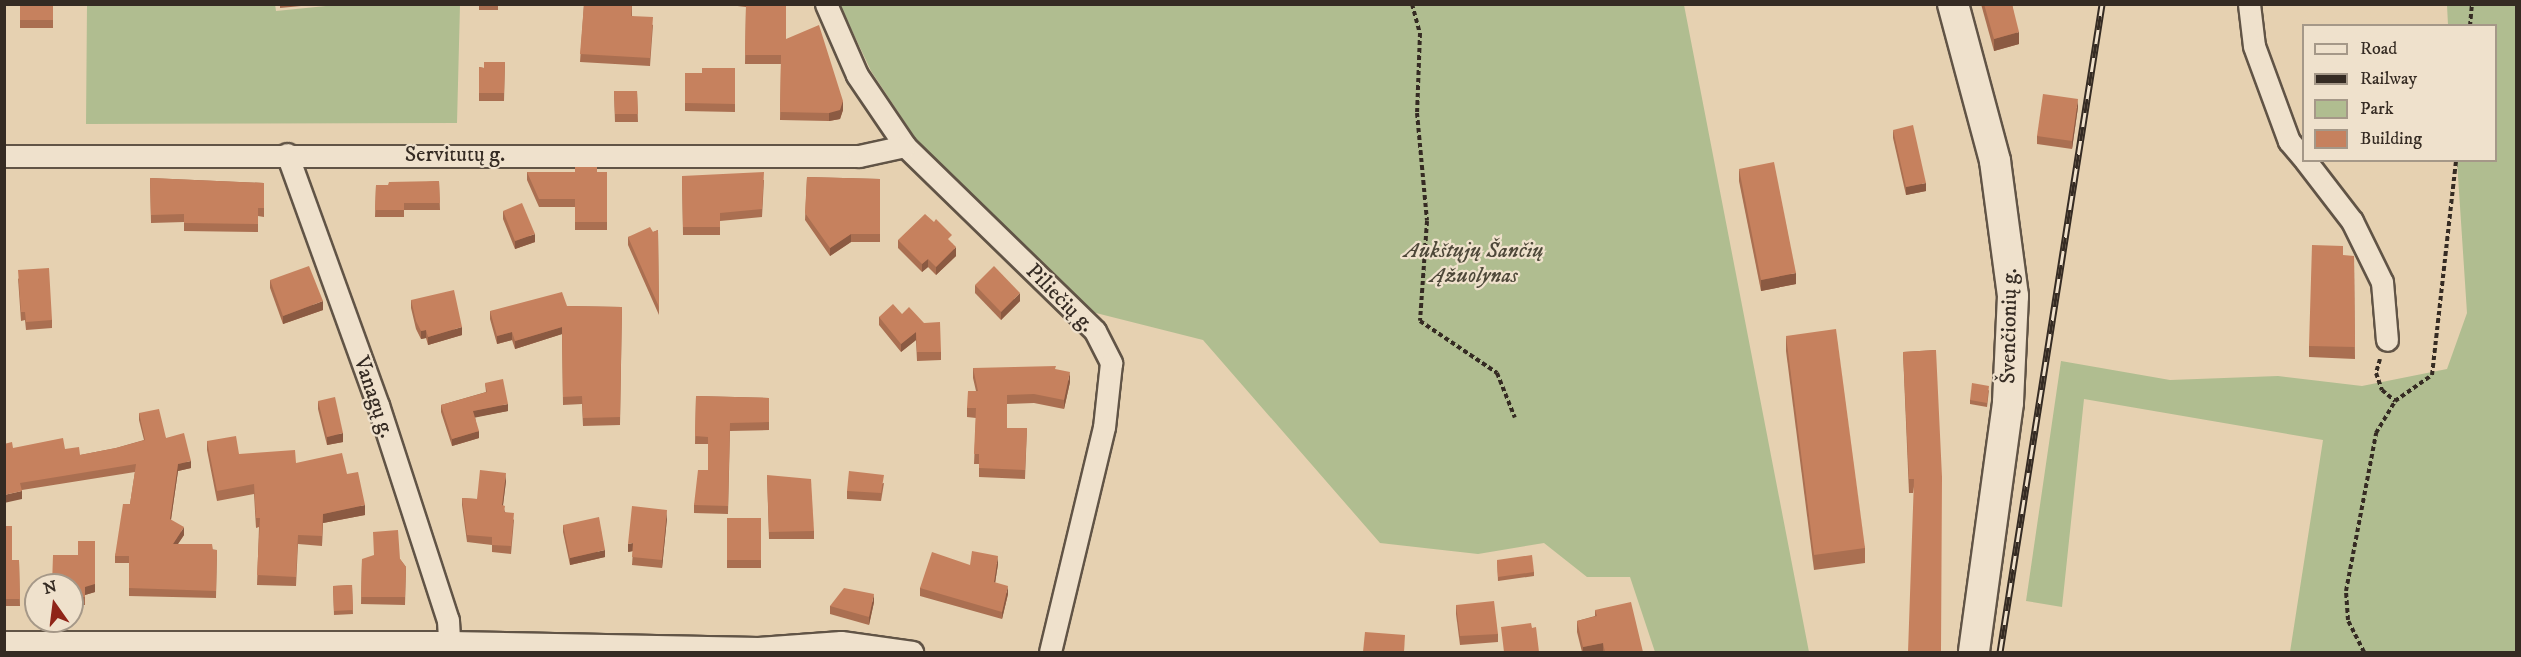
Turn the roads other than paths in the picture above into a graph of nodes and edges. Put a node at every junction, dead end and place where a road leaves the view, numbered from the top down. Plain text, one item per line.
1 (826, 4) edge
2 (1953, 4) edge
3 (2249, 4) edge
4 (905, 146) junction
5 (287, 154) junction
6 (4, 156) edge
7 (2302, 157) edge
8 (2306, 162) edge
9 (2387, 340) road end
10 (4, 642) edge
11 (449, 642) junction
12 (912, 652) edge
13 (1050, 652) edge
14 (1974, 652) edge

1 - 4 street, Piliečių g.
2 - 14 street, Švenčionių g.
3 - 7 street
4 - 5 street, Servitutų g.
4 - 13 street, Piliečių g.
5 - 6 street, Servitutų g.
5 - 11 street, Vanagų g.
8 - 9 street
10 - 11 street
11 - 12 street

